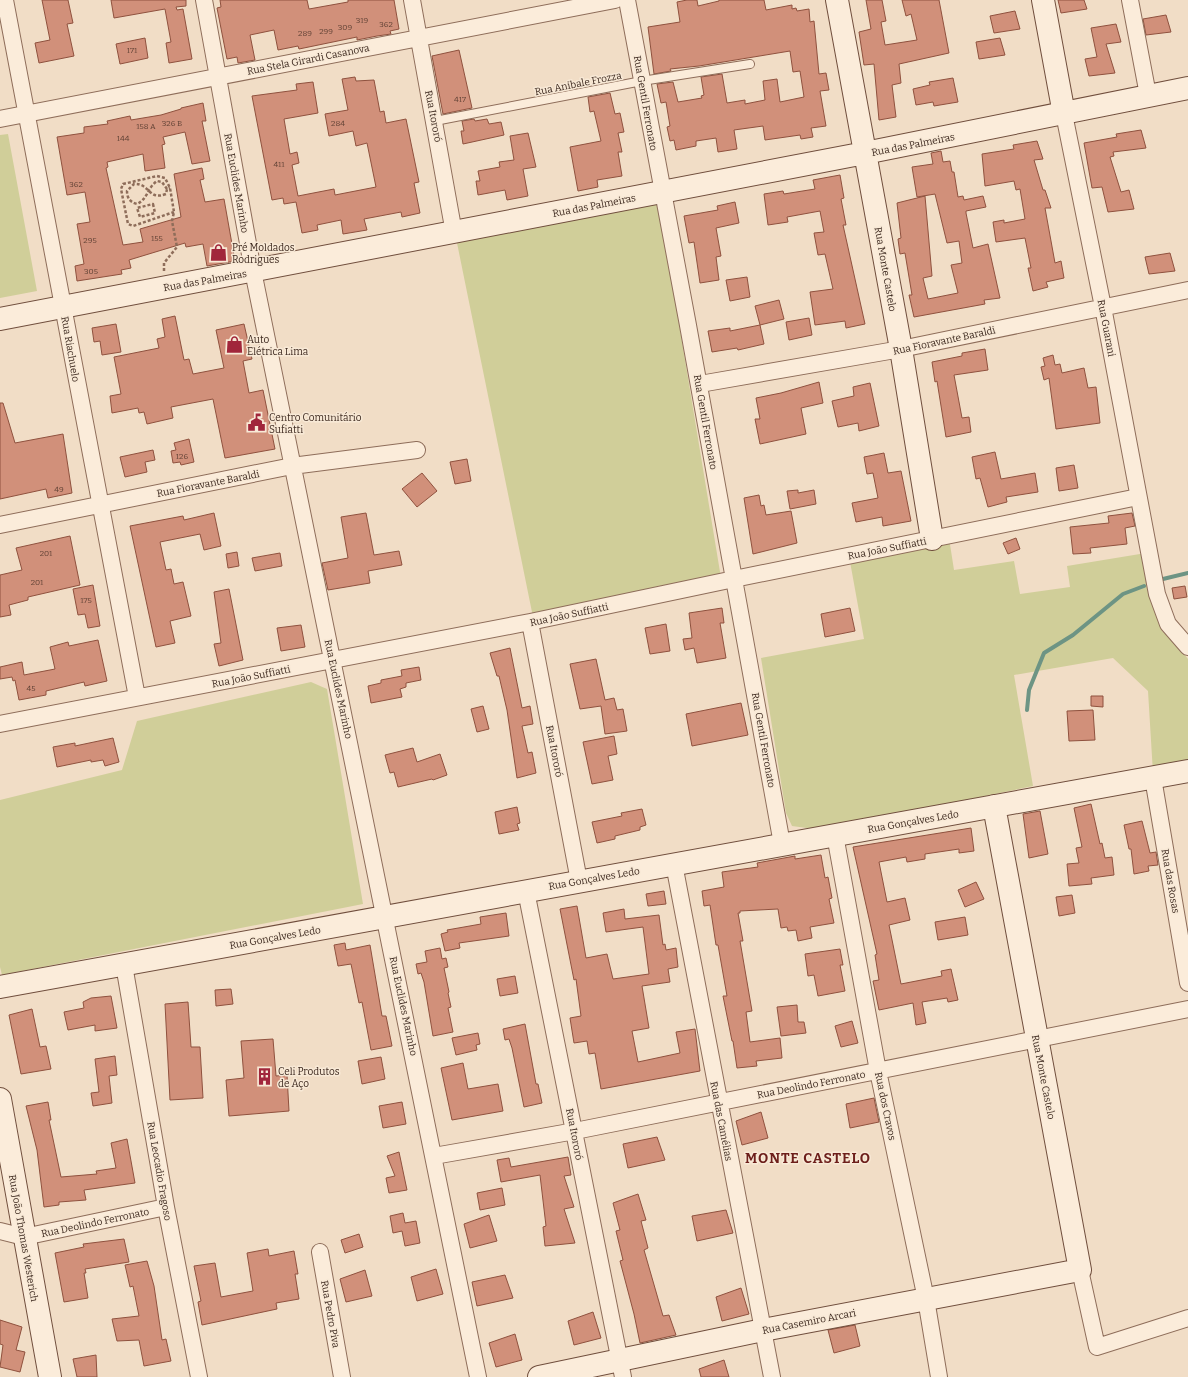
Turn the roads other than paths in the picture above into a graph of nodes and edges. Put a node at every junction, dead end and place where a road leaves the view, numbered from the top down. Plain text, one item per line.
1 (6, 0) edge
2 (204, 0) edge
3 (412, 0) edge
4 (615, 0) edge
5 (627, 0) edge
6 (837, 0) edge
7 (1043, 0) edge
8 (1130, 0) edge
9 (418, 38) junction
10 (750, 64) dead end
11 (218, 76) junction
12 (642, 81) junction
13 (1188, 88) edge
14 (1148, 95) junction
15 (26, 114) junction
16 (1064, 114) junction
17 (0, 119) edge
18 (435, 121) junction
19 (865, 153) junction
20 (662, 192) junction
21 (454, 233) junction
22 (253, 271) junction
23 (1188, 290) edge
24 (63, 306) junction
25 (1103, 307) junction
26 (0, 319) edge
27 (901, 349) junction
28 (700, 384) junction
29 (417, 450) dead end
30 (292, 466) junction
31 (1138, 498) junction
32 (100, 504) junction
33 (0, 525) edge
34 (932, 539) junction
35 (734, 579) junction
36 (530, 622) junction
37 (1188, 647) edge
38 (333, 660) junction
39 (137, 697) junction
40 (0, 724) edge
41 (1188, 771) edge
42 (1153, 778) junction
43 (994, 806) junction
44 (835, 835) junction
45 (782, 844) junction
46 (674, 864) junction
47 (580, 881) junction
48 (526, 891) junction
49 (385, 917) junction
50 (124, 965) junction
51 (1188, 984) edge
52 (0, 987) edge
53 (1188, 1009) edge
54 (1037, 1040) junction
55 (878, 1071) junction
56 (0, 1099) edge
57 (718, 1101) junction
58 (575, 1131) junction
59 (434, 1156) junction
60 (166, 1207) junction
61 (0, 1231) edge
62 (24, 1237) junction
63 (320, 1252) dead end
64 (1080, 1270) junction
65 (926, 1299) junction
66 (1188, 1318) edge
67 (763, 1330) junction
68 (621, 1368) edge
69 (50, 1377) edge
70 (199, 1377) edge
71 (342, 1377) edge
72 (478, 1377) edge
73 (539, 1377) edge
74 (772, 1377) edge
75 (939, 1377) edge

1 - 15 street, Rua Riachuelo
2 - 11 street, Rua Euclides Marinho
3 - 9 street, Rua Itororó
4 - 9 street, Rua Stela Girardi Casanova
5 - 12 street, Rua Gentil Ferronato
6 - 19 street, Rua Monte Castelo
7 - 16 street, Rua Guarani
8 - 14 street
9 - 11 street, Rua Stela Girardi Casanova
9 - 18 street, Rua Itororó
10 - 12 lane, Rua Anibale Frozza
11 - 15 street, Rua Stela Girardi Casanova
11 - 22 street, Rua Euclides Marinho
12 - 18 lane, Rua Anibale Frozza
12 - 20 street, Rua Gentil Ferronato
13 - 14 street, Rua das Palmeiras
14 - 16 street, Rua das Palmeiras
15 - 17 street, Rua Stela Girardi Casanova
15 - 24 street, Rua Riachuelo
16 - 19 street, Rua das Palmeiras
16 - 25 street, Rua Guarani
18 - 21 street, Rua Itororó
19 - 20 street, Rua das Palmeiras
19 - 27 street, Rua Monte Castelo
20 - 21 street, Rua das Palmeiras
20 - 28 street, Rua Gentil Ferronato
21 - 22 street, Rua das Palmeiras
22 - 24 street, Rua das Palmeiras
22 - 30 street, Rua Euclides Marinho
23 - 25 street, Rua Fioravante Baraldi
24 - 26 street, Rua das Palmeiras
24 - 32 street, Rua Riachuelo
25 - 27 street, Rua Fioravante Baraldi
25 - 31 street, Rua Guarani
27 - 28 street, Rua Fioravante Baraldi
27 - 34 street, Rua Monte Castelo
28 - 35 street, Rua Gentil Ferronato
29 - 30 street, Rua Fioravante Baraldi
30 - 32 street, Rua Fioravante Baraldi
30 - 38 street, Rua Euclides Marinho
31 - 34 street, Rua João Suffiatti
31 - 37 street, Rua Guarani
32 - 33 street, Rua Fioravante Baraldi
32 - 39 street, Rua Riachuelo
34 - 35 street, Rua João Suffiatti
35 - 36 street, Rua João Suffiatti
35 - 45 street, Rua Gentil Ferronato
36 - 38 street, Rua João Suffiatti
36 - 47 street, Rua Itororó
38 - 39 street, Rua João Suffiatti
38 - 49 street, Rua Euclides Marinho
39 - 40 street, Rua João Suffiatti
41 - 42 street, Rua Gonçalves Ledo
42 - 43 street, Rua Gonçalves Ledo
42 - 51 street, Rua das Rosas
43 - 44 street, Rua Gonçalves Ledo
43 - 54 street, Rua Monte Castelo
44 - 45 street, Rua Gonçalves Ledo
44 - 55 street, Rua dos Cravos
45 - 46 street, Rua Gonçalves Ledo
46 - 47 street, Rua Gonçalves Ledo
46 - 57 street, Rua das Camélias
47 - 48 street, Rua Gonçalves Ledo
48 - 49 street, Rua Gonçalves Ledo
48 - 58 street, Rua Itororó
49 - 50 street, Rua Gonçalves Ledo
49 - 59 street, Rua Euclides Marinho
50 - 52 street, Rua Gonçalves Ledo
50 - 60 street, Rua Leocadio Fragoso
53 - 54 street, Rua Deolindo Ferronato
54 - 55 street, Rua Deolindo Ferronato
54 - 64 street, Rua Monte Castelo
55 - 57 street, Rua Deolindo Ferronato
55 - 65 street, Rua dos Cravos
56 - 62 street, Rua João Thomas Westerich
57 - 58 street, Rua Deolindo Ferronato
57 - 67 street, Rua das Camélias
58 - 59 street, Rua Deolindo Ferronato
58 - 68 street, Rua Itororó
59 - 72 street, Rua Euclides Marinho
60 - 62 street, Rua Deolindo Ferronato
60 - 70 street, Rua Leocadio Fragoso
61 - 62 street
62 - 69 street, Rua João Thomas Westerich
63 - 71 street, Rua Pedro Piva
64 - 65 street, Rua Casemiro Arcari
64 - 66 street, Rua Monte Castelo
65 - 67 street, Rua Casemiro Arcari
65 - 75 street, Rua dos Cravos
67 - 68 street, Rua Casemiro Arcari
67 - 74 street, Rua das Camélias
68 - 73 street, Rua Casemiro Arcari

